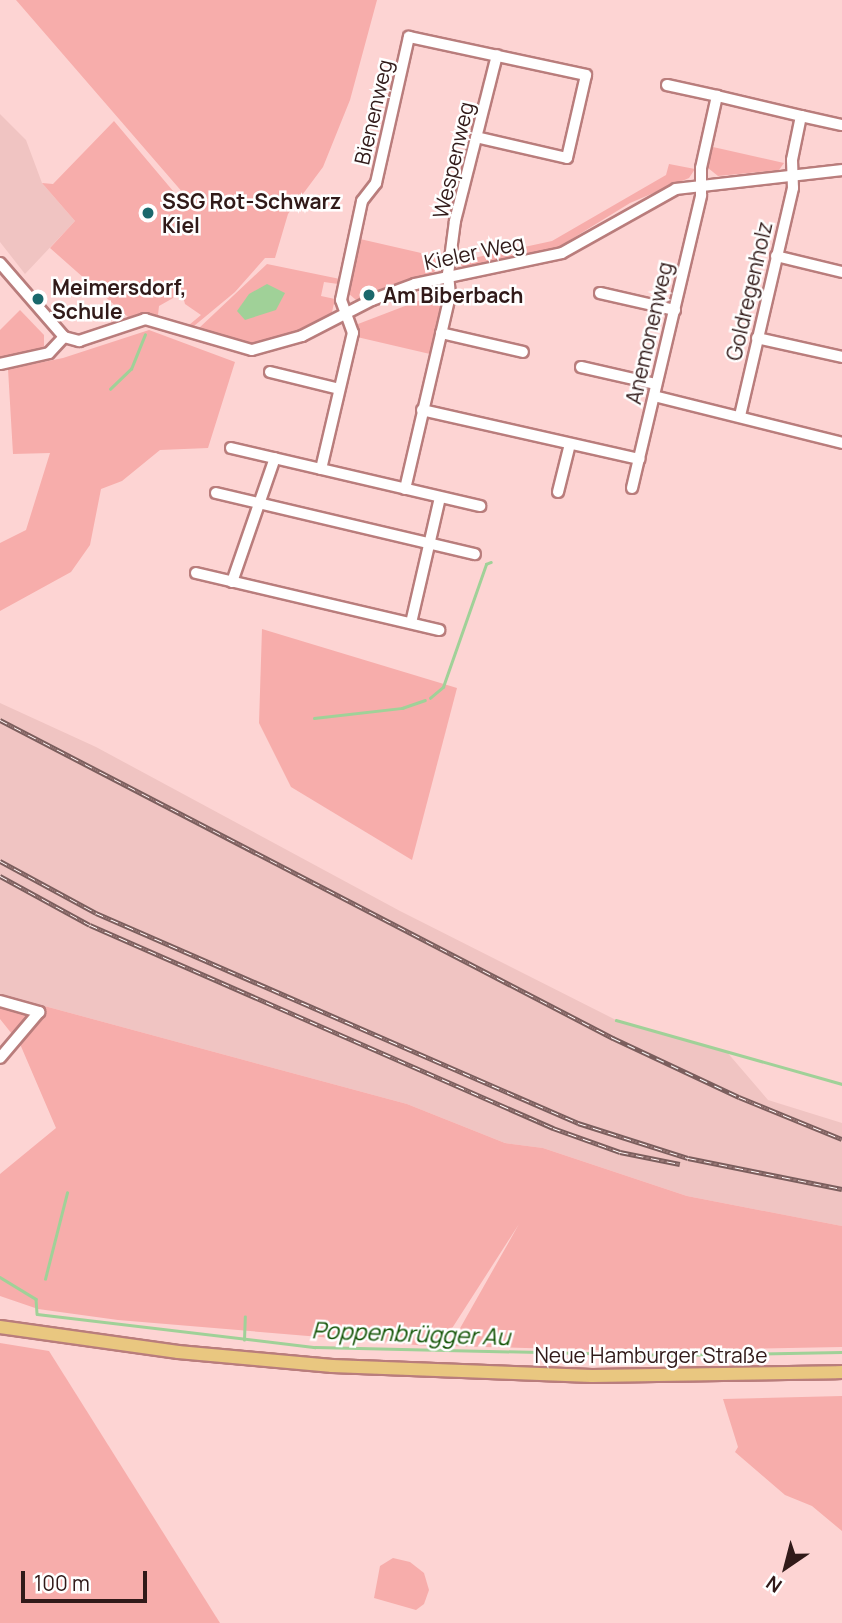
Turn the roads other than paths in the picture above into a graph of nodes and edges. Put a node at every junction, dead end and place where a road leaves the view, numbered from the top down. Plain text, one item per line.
1 (498, 55) junction
2 (667, 85) dead end
3 (717, 96) junction
4 (802, 116) junction
5 (842, 125) edge
6 (476, 137) junction
7 (842, 170) edge
8 (792, 176) junction
9 (701, 186) junction
10 (776, 256) junction
11 (2, 268) edge
12 (842, 272) edge
13 (448, 274) junction
14 (600, 293) dead end
15 (675, 310) junction
16 (347, 313) junction
17 (441, 333) junction
18 (64, 337) junction
19 (757, 338) junction
20 (523, 352) dead end
21 (842, 357) edge
22 (0, 364) edge
23 (581, 367) dead end
24 (270, 372) dead end
25 (656, 384) junction
26 (339, 389) junction
27 (654, 396) junction
28 (422, 410) junction
29 (740, 415) junction
30 (842, 443) edge
31 (570, 444) junction
32 (231, 448) dead end
33 (275, 458) junction
34 (640, 459) junction
35 (321, 469) junction
36 (632, 488) dead end
37 (405, 489) junction
38 (558, 492) dead end
39 (216, 493) dead end
40 (440, 497) junction
41 (262, 504) junction
42 (480, 506) dead end
43 (429, 543) junction
44 (475, 554) dead end
45 (195, 573) dead end
46 (232, 582) junction
47 (411, 623) junction
48 (439, 630) dead end
49 (0, 1001) edge
50 (0, 1058) edge
51 (0, 1327) edge
52 (842, 1372) edge

1 - 6 street, Wespenweg
1 - 6 street
1 - 16 street, Bienenweg
2 - 3 street
3 - 4 street
3 - 9 street, Anemonenweg
4 - 5 street
4 - 8 street, Goldregenholz
6 - 13 street, Wespenweg
7 - 8 street, Kieler Weg
8 - 9 street, Kieler Weg
8 - 10 street, Goldregenholz
9 - 13 street, Kieler Weg
9 - 15 street, Anemonenweg
10 - 12 street
10 - 19 street, Goldregenholz
11 - 18 street
13 - 16 street, Kieler Weg
13 - 17 street
14 - 15 street
15 - 25 street, Anemonenweg
16 - 18 street, Kieler Weg
16 - 26 street, Bienenweg
17 - 20 street
17 - 28 street
18 - 22 street
19 - 21 street
19 - 29 street, Goldregenholz
23 - 25 street
24 - 26 street
25 - 27 street, Anemonenweg
26 - 35 street, Bienenweg
27 - 29 street
27 - 34 street, Anemonenweg
28 - 31 street
28 - 37 street
29 - 30 street
31 - 34 street
31 - 38 street
32 - 33 street
33 - 35 street
33 - 41 street
34 - 36 street, Anemonenweg
35 - 37 street
37 - 40 street
39 - 41 street
40 - 42 street
40 - 43 street
41 - 43 street
41 - 46 street
43 - 44 street
43 - 47 street
45 - 46 street
46 - 47 street
47 - 48 street
49 - 50 street
51 - 52 main road, Neue Hamburger Straße

